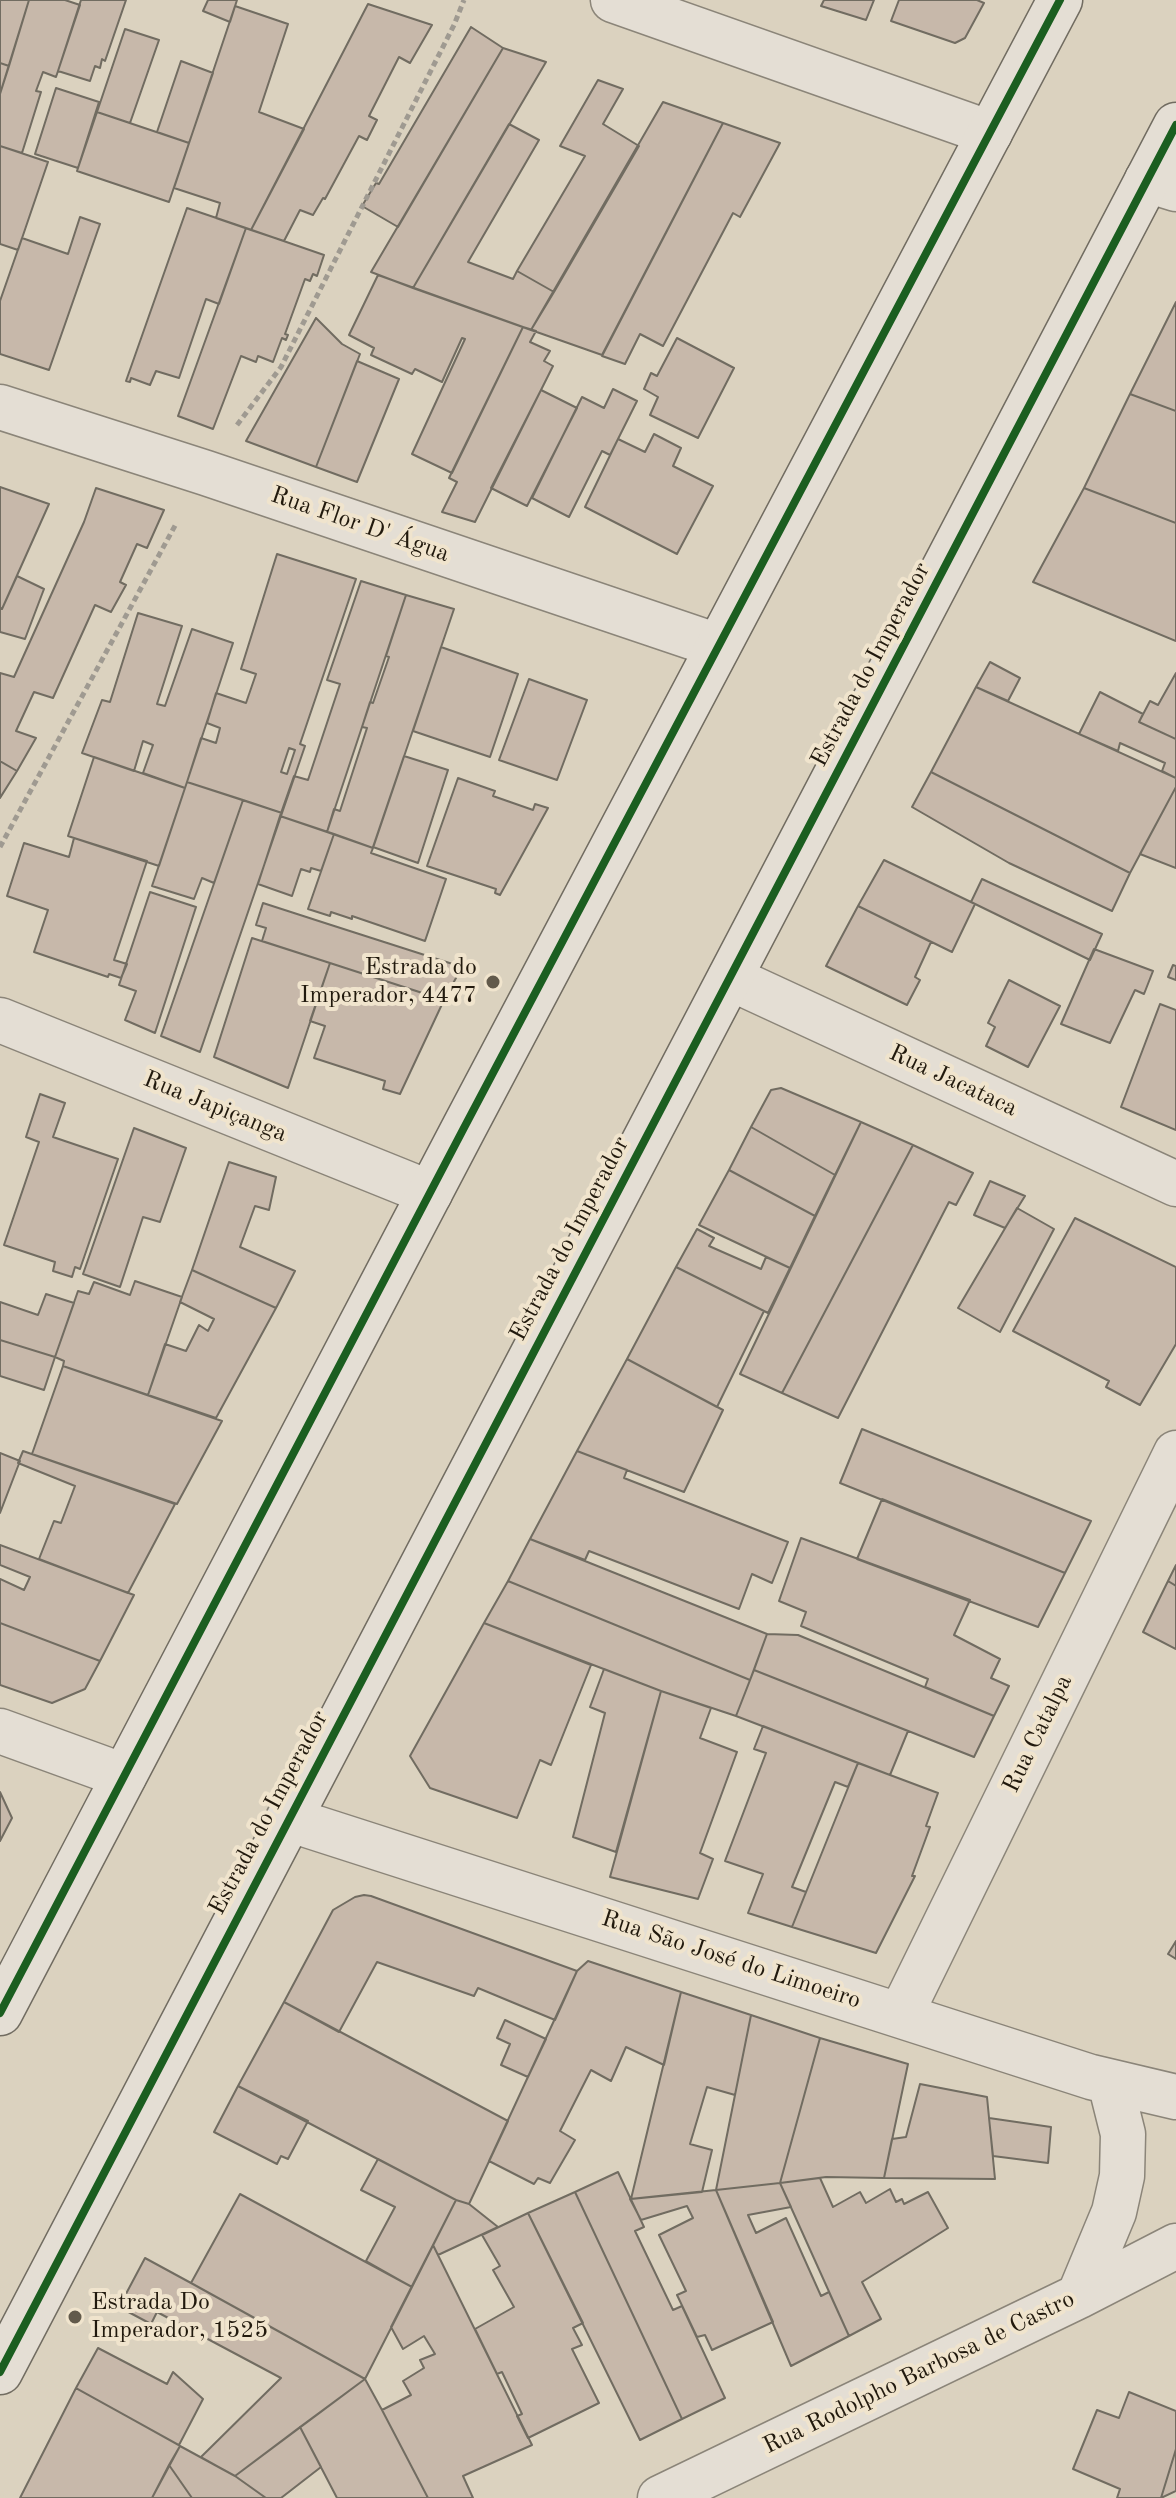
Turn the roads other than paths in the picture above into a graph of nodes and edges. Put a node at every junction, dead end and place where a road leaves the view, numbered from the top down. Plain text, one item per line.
1 (613, 0) edge
2 (1060, 0) edge
3 (1176, 125) edge
4 (990, 133) junction
5 (1161, 185) edge
6 (0, 407) edge
7 (718, 646) junction
8 (730, 978) junction
9 (0, 1020) edge
10 (1176, 1184) edge
11 (430, 1193) junction
12 (1176, 1453) edge
13 (0, 1731) edge
14 (124, 1776) junction
15 (288, 1819) junction
16 (0, 2013) edge
17 (901, 2014) junction
18 (1110, 2082) junction
19 (1176, 2097) edge
20 (1176, 2246) edge
21 (1079, 2296) junction
22 (0, 2372) edge
23 (690, 2494) edge

1 - 4 main road
2 - 4 main road
3 - 5 main road, Estrada do Imperador
4 - 7 main road
5 - 8 main road, Estrada do Imperador
6 - 7 main road, Rua Flor D' Água
7 - 11 main road
8 - 10 main road, Rua Jacataca
8 - 15 main road, Estrada do Imperador
9 - 11 main road, Rua Japiçanga
11 - 14 main road
12 - 17 main road, Rua Catalpa
13 - 14 main road
14 - 16 main road
15 - 17 main road, Rua São José do Limoeiro
15 - 22 main road, Estrada do Imperador
17 - 18 main road, Rua São José do Limoeiro
18 - 19 main road, Rua São José do Limoeiro
18 - 21 main road
20 - 21 main road, Rua Rodolpho Barbosa de Castro
21 - 23 main road, Rua Rodolpho Barbosa de Castro

